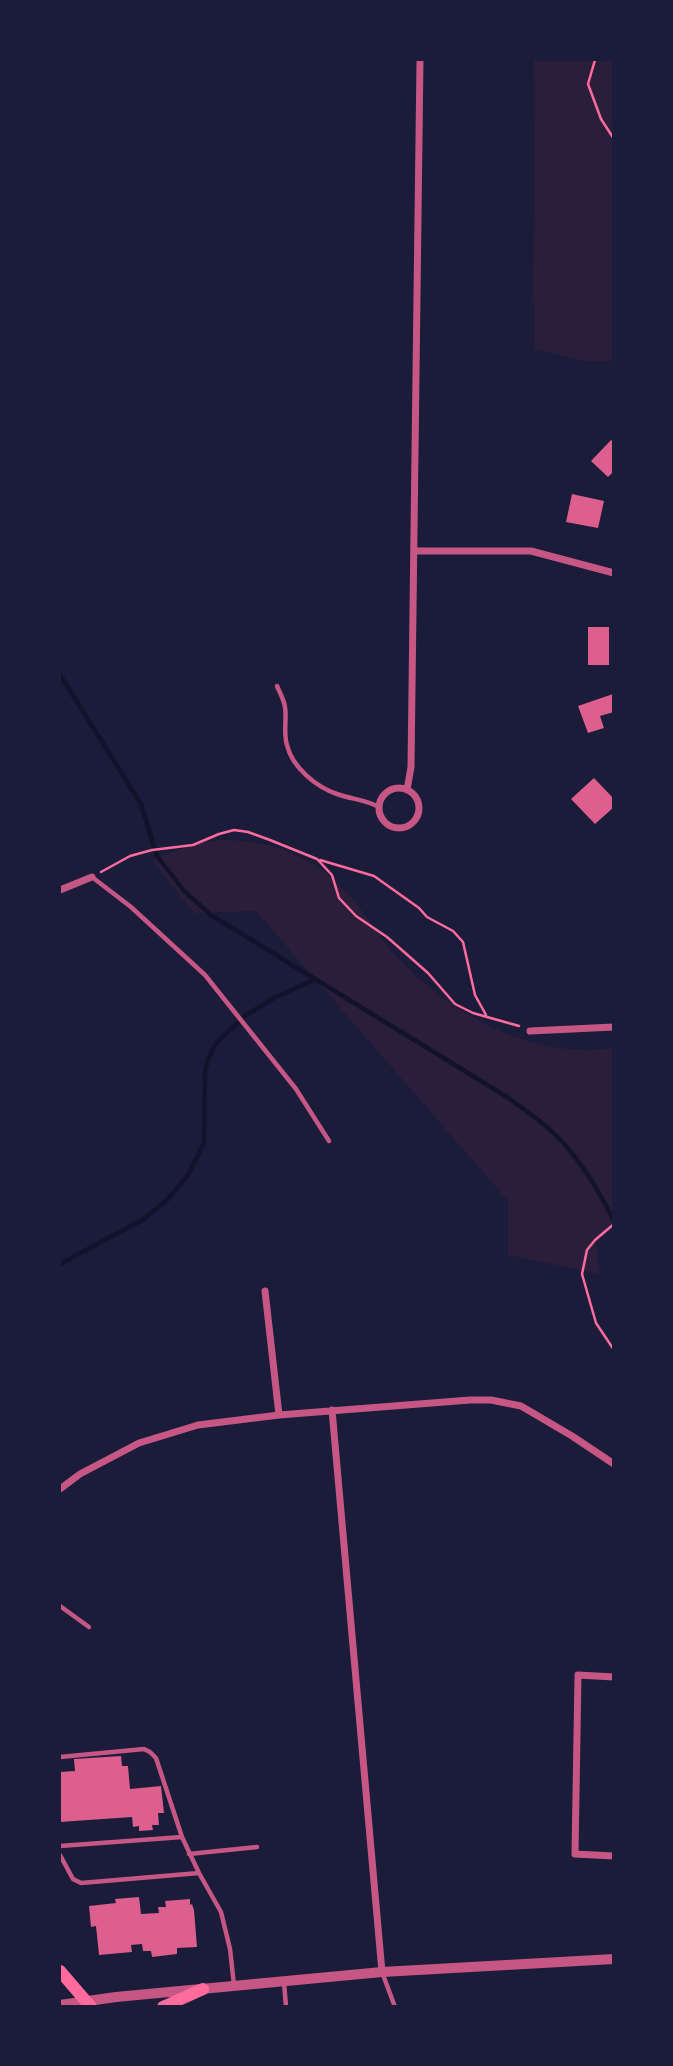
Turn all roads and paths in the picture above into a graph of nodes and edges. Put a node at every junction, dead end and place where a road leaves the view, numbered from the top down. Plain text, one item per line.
1 (420, 60) edge
2 (595, 60) edge
3 (614, 139) edge
4 (414, 551) junction
5 (614, 573) edge
6 (276, 686) dead end
7 (407, 790) junction
8 (379, 807) junction
9 (317, 859) junction
10 (92, 877) junction
11 (60, 890) edge
12 (487, 1016) junction
13 (614, 1027) edge
14 (530, 1031) joint
15 (328, 1142) dead end
16 (614, 1224) edge
17 (265, 1291) dead end
18 (614, 1350) edge
19 (332, 1410) junction
20 (279, 1415) junction
21 (614, 1464) edge
22 (60, 1489) edge
23 (60, 1606) edge
24 (89, 1627) dead end
25 (614, 1676) edge
26 (60, 1757) edge
27 (182, 1837) junction
28 (60, 1846) edge
29 (257, 1847) dead end
30 (189, 1854) junction
31 (60, 1855) edge
32 (614, 1856) edge
33 (199, 1873) junction
34 (614, 1959) edge
35 (60, 1971) edge
36 (382, 1972) junction
37 (284, 1981) junction
38 (234, 1986) junction
39 (203, 1989) junction
40 (89, 2004) edge
41 (60, 2005) edge
42 (163, 2007) edge
43 (286, 2007) edge
44 (396, 2007) edge

1 - 4 street
2 - 3 path
4 - 5 street
4 - 7 street
6 - 8 lane
7 - 8 street
7 - 8 street
9 - 10 path
9 - 12 path
9 - 12 path
10 - 11 street
10 - 15 lane
12 - 14 path
13 - 14 street
16 - 18 path
17 - 20 street
19 - 20 street
19 - 21 street
19 - 36 street
20 - 22 street
23 - 24 lane
25 - 32 street
26 - 27 lane
27 - 28 lane
27 - 30 lane
29 - 30 lane
30 - 33 lane
31 - 33 lane
33 - 38 lane
34 - 36 street
35 - 40 main road
36 - 37 street
36 - 44 lane
37 - 38 street
37 - 43 lane
38 - 39 street
39 - 40 street
39 - 42 main road
40 - 41 street

